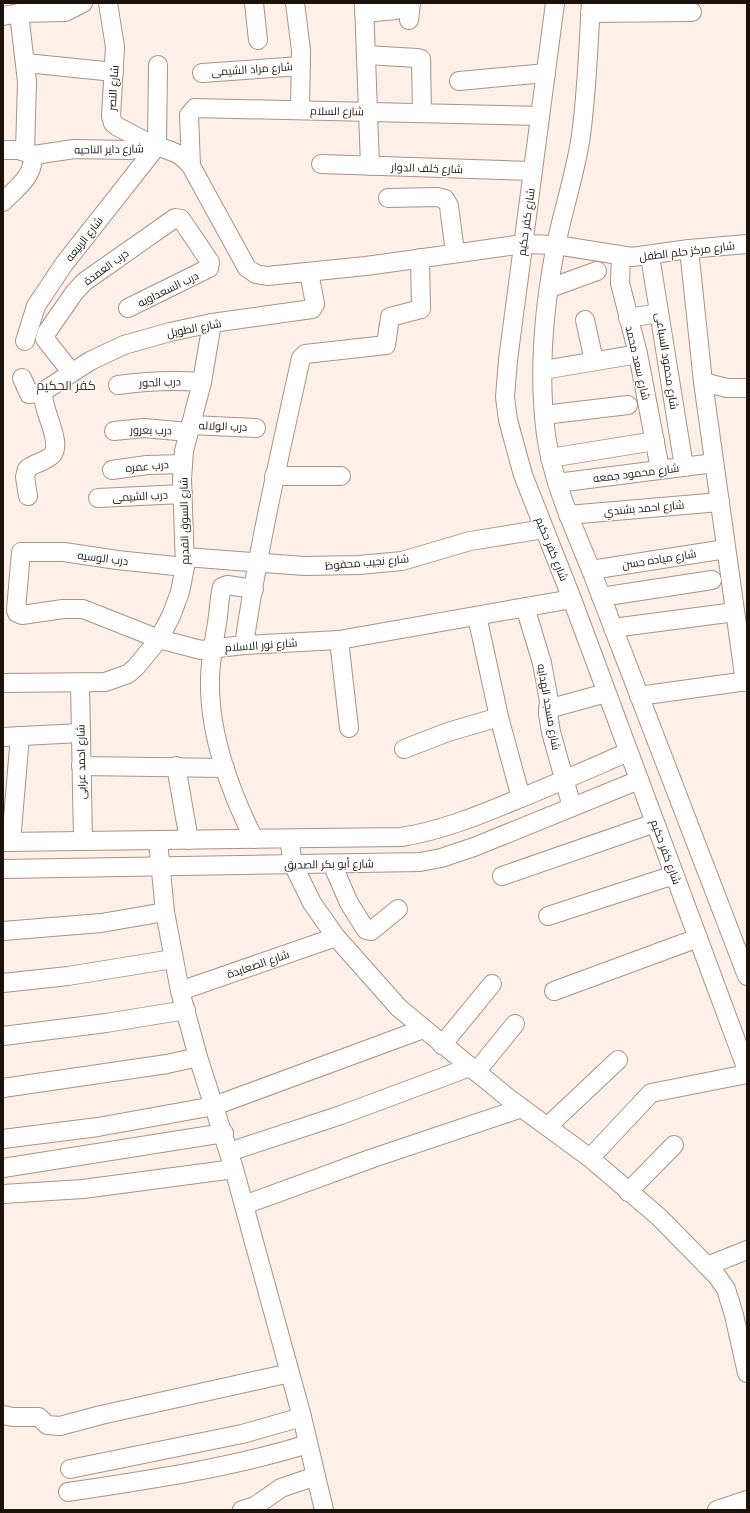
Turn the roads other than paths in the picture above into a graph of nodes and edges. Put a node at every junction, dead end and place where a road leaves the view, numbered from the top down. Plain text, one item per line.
1 (83, 3) edge
2 (108, 3) edge
3 (254, 3) edge
4 (296, 3) edge
5 (555, 3) edge
6 (57, 8) edge
7 (364, 8) edge
8 (591, 8) edge
9 (406, 11) edge
10 (692, 12) dead end
11 (11, 14) edge
12 (258, 40) dead end
13 (366, 55) junction
14 (26, 63) junction
15 (158, 65) dead end
16 (301, 66) junction
17 (114, 72) junction
18 (202, 72) dead end
19 (546, 72) junction
20 (459, 81) dead end
21 (300, 110) junction
22 (368, 112) junction
23 (422, 113) junction
24 (540, 116) junction
25 (157, 146) junction
26 (3, 150) edge
27 (30, 153) junction
28 (321, 164) dead end
29 (191, 166) junction
30 (370, 166) junction
31 (532, 172) junction
32 (388, 198) dead end
33 (3, 202) edge
34 (523, 244) junction
35 (747, 244) edge
36 (556, 245) junction
37 (689, 249) junction
38 (455, 253) junction
39 (621, 256) junction
40 (650, 256) junction
41 (420, 258) junction
42 (207, 270) joint
43 (597, 271) dead end
44 (309, 272) junction
45 (550, 288) junction
46 (128, 308) dead end
47 (659, 313) junction
48 (628, 318) junction
49 (585, 320) dead end
50 (212, 323) junction
51 (25, 341) dead end
52 (638, 354) junction
53 (594, 362) junction
54 (543, 370) junction
55 (72, 373) junction
56 (22, 378) dead end
57 (202, 382) junction
58 (703, 382) junction
59 (118, 385) dead end
60 (747, 388) edge
61 (46, 391) junction
62 (628, 405) dead end
63 (544, 415) junction
64 (256, 428) dead end
65 (189, 429) junction
66 (114, 431) dead end
67 (655, 441) junction
68 (550, 458) junction
69 (714, 462) junction
70 (183, 464) junction
71 (684, 466) junction
72 (660, 469) junction
73 (112, 470) dead end
74 (274, 476) junction
75 (341, 476) dead end
76 (557, 483) junction
77 (183, 494) junction
78 (28, 496) dead end
79 (98, 498) dead end
80 (720, 502) junction
81 (568, 514) junction
82 (544, 529) junction
83 (726, 549) junction
84 (21, 552) joint
85 (185, 562) junction
86 (258, 562) junction
87 (591, 570) junction
88 (712, 580) dead end
89 (254, 589) junction
90 (601, 597) junction
91 (572, 599) junction
92 (525, 607) junction
93 (735, 612) junction
94 (477, 616) junction
95 (613, 628) junction
96 (159, 638) junction
97 (339, 640) junction
98 (244, 645) junction
99 (213, 648) junction
100 (746, 682) edge
101 (3, 683) edge
102 (80, 683) junction
103 (606, 693) junction
104 (639, 696) junction
105 (548, 709) junction
106 (499, 717) junction
107 (349, 728) dead end
108 (81, 733) junction
109 (12, 736) edge
110 (404, 749) dead end
111 (628, 752) junction
112 (81, 766) junction
113 (176, 766) junction
114 (225, 768) junction
115 (639, 780) junction
116 (564, 781) junction
117 (521, 798) junction
118 (572, 807) junction
119 (655, 823) junction
120 (289, 838) junction
121 (254, 839) junction
122 (189, 840) junction
123 (83, 841) junction
124 (158, 841) junction
125 (7, 842) edge
126 (292, 864) junction
127 (332, 864) junction
128 (160, 866) junction
129 (3, 868) edge
130 (674, 875) junction
131 (502, 876) dead end
132 (398, 909) dead end
133 (165, 912) junction
134 (548, 916) dead end
135 (3, 931) edge
136 (336, 937) junction
137 (698, 938) junction
138 (173, 959) junction
139 (747, 976) edge
140 (3, 983) edge
141 (492, 984) dead end
142 (180, 990) junction
143 (554, 991) dead end
144 (186, 1010) junction
145 (515, 1024) dead end
146 (423, 1029) junction
147 (3, 1036) edge
148 (741, 1039) edge
149 (442, 1045) junction
150 (198, 1057) junction
151 (618, 1060) dead end
152 (473, 1069) junction
153 (747, 1070) edge
154 (747, 1074) edge
155 (3, 1088) edge
156 (214, 1106) junction
157 (522, 1108) junction
158 (548, 1126) junction
159 (224, 1133) junction
160 (3, 1140) edge
161 (674, 1145) dead end
162 (590, 1158) junction
163 (231, 1160) junction
164 (3, 1168) edge
165 (628, 1192) junction
166 (3, 1194) edge
167 (244, 1205) junction
168 (747, 1250) edge
169 (708, 1266) junction
170 (746, 1366) edge
171 (290, 1373) junction
172 (3, 1415) edge
173 (302, 1417) junction
174 (308, 1444) junction
175 (70, 1469) dead end
176 (316, 1476) junction
177 (68, 1492) dead end
178 (747, 1500) edge
179 (242, 1510) edge
180 (324, 1510) edge
181 (717, 1510) edge

1 - 6 street
2 - 17 street, شارع النصر
3 - 12 street
4 - 16 street
5 - 19 street, شارع كفر حكيم
6 - 11 street
7 - 9 street
7 - 13 street
8 - 10 street
8 - 36 street
11 - 14 street
13 - 22 street
13 - 23 street
14 - 17 street
14 - 27 street
15 - 25 street, شارع داير الناحيه
16 - 18 street, شارع مراد الشيمى
16 - 21 street
17 - 25 street, شارع النصر
19 - 20 street
19 - 24 street, شارع كفر حكيم
21 - 22 street, شارع السلام
21 - 29 street, شارع السلام
22 - 23 street, شارع السلام
22 - 30 street
23 - 24 street, شارع السلام
24 - 31 street, شارع كفر حكيم
25 - 27 street, شارع داير الناحيه
25 - 29 street
25 - 51 street, شارع الربيعه
26 - 27 street, شارع داير الناحيه
27 - 33 street
28 - 30 street, شارع خلف الدوار
29 - 44 street, شارع مركز حلم الطفل
30 - 31 street, شارع خلف الدوار
31 - 34 street, شارع كفر حكيم
32 - 38 street
34 - 36 street, شارع مركز حلم الطفل
34 - 38 street, شارع مركز حلم الطفل
34 - 82 street, شارع كفر حكيم
35 - 37 street, شارع مركز حلم الطفل
36 - 39 street, شارع مركز حلم الطفل
36 - 45 street
37 - 40 street, شارع مركز حلم الطفل
37 - 58 street
38 - 41 street, شارع مركز حلم الطفل
39 - 40 street, شارع مركز حلم الطفل
39 - 48 street, شارع سعد محمد
40 - 47 street, شارع محمود السباعى
41 - 44 street, شارع مركز حلم الطفل
41 - 74 street
42 - 46 street, درب السعداويه
42 - 55 street, درب العمدة
43 - 45 street
44 - 50 street, شارع الطويل
45 - 54 street
47 - 48 street
47 - 71 street, شارع محمود السباعى
48 - 52 street, شارع سعد محمد
49 - 53 street
50 - 55 street, شارع الطويل
50 - 57 street, شارع السوق القديم
52 - 53 street
52 - 67 street, شارع سعد محمد
53 - 54 street
54 - 63 street
55 - 61 street, شارع الطويل
56 - 61 street
57 - 59 street, درب الحور
57 - 65 street, شارع السوق القديم
58 - 60 street
58 - 69 street
61 - 78 street
62 - 63 street
63 - 68 street
64 - 65 street, درب الولاله
65 - 66 street, درب بعرور
65 - 70 street, شارع السوق القديم
67 - 68 street
67 - 72 street, شارع سعد محمد
68 - 76 street
69 - 71 street, شارع محمود جمعه
69 - 80 street
70 - 73 street, درب عمره
70 - 77 street, شارع السوق القديم
71 - 72 street, شارع محمود جمعه
72 - 76 street, شارع محمود جمعه
74 - 75 street
74 - 86 street
76 - 81 street
77 - 79 street, درب الشيمى
77 - 85 street, شارع السوق القديم
80 - 81 street, شارع احمد بشندي
80 - 83 street
81 - 87 street
82 - 86 street, شارع نجيب محفوظ
82 - 91 street, شارع كفر حكيم
83 - 87 street, شارع مياده حسن
83 - 93 street
84 - 85 street, درب الوسيه
84 - 96 street, شارع نور الاسلام
85 - 86 street, شارع نجيب محفوظ
85 - 96 street, شارع السوق القديم
86 - 89 street
87 - 90 street
88 - 90 street
89 - 98 street
89 - 99 street
90 - 95 street
91 - 92 street, شارع نور الاسلام
91 - 103 street, شارع كفر حكيم
92 - 94 street, شارع نور الاسلام
92 - 105 street, شارع مسجد الهدايه
93 - 95 street
93 - 100 street
94 - 97 street, شارع نور الاسلام
94 - 106 street
95 - 104 street
96 - 99 street, شارع نور الاسلام
96 - 102 street, شارع السوق القديم
97 - 98 street, شارع نور الاسلام
97 - 107 street
98 - 99 street, شارع نور الاسلام
99 - 114 street
100 - 104 street
101 - 102 street, شارع السوق القديم
102 - 108 street, شارع احمد عرابى
103 - 105 street
103 - 111 street, شارع كفر حكيم
104 - 139 street
105 - 116 street, شارع مسجد الهدايه
106 - 110 street
106 - 117 street
108 - 109 street
108 - 112 street, شارع احمد عرابى
109 - 125 street
111 - 115 street, شارع كفر حكيم
111 - 116 street
112 - 113 street
112 - 123 street, شارع احمد عرابى
113 - 114 street
113 - 122 street
114 - 121 street
115 - 118 street, شارع أبو بكر الصديق
115 - 119 street, شارع كفر حكيم
116 - 117 street
116 - 118 street, شارع مسجد الهدايه
117 - 120 street
118 - 127 street, شارع أبو بكر الصديق
119 - 130 street, شارع كفر حكيم
119 - 131 street
120 - 121 street
120 - 126 street
121 - 122 street
122 - 124 street
123 - 124 street
123 - 125 street
124 - 128 street
126 - 127 street, شارع أبو بكر الصديق
126 - 128 street, شارع أبو بكر الصديق
126 - 136 street
127 - 132 street
128 - 129 street, شارع أبو بكر الصديق
128 - 133 street
130 - 134 street
130 - 137 street, شارع كفر حكيم
133 - 135 street
133 - 138 street
136 - 142 street, شارع الصعايدة
136 - 146 street
137 - 143 street
137 - 148 street, شارع كفر حكيم
138 - 140 street
138 - 142 street
141 - 149 street
142 - 144 street
144 - 147 street
144 - 150 street
145 - 152 street
146 - 149 street
146 - 156 street
148 - 153 street, شارع كفر حكيم
149 - 152 street
150 - 155 street
150 - 156 street
151 - 158 street
152 - 157 street
152 - 163 street
154 - 162 street
156 - 159 street
156 - 160 street
157 - 158 street
157 - 167 street
158 - 162 street
159 - 163 street
159 - 164 street
161 - 165 street
162 - 165 street
163 - 166 street
163 - 167 street
165 - 169 street
167 - 171 street
168 - 169 street
169 - 170 street
171 - 172 street
171 - 173 street
173 - 174 street
173 - 175 street
174 - 176 street
174 - 177 street
176 - 179 street
176 - 180 street
178 - 181 street

